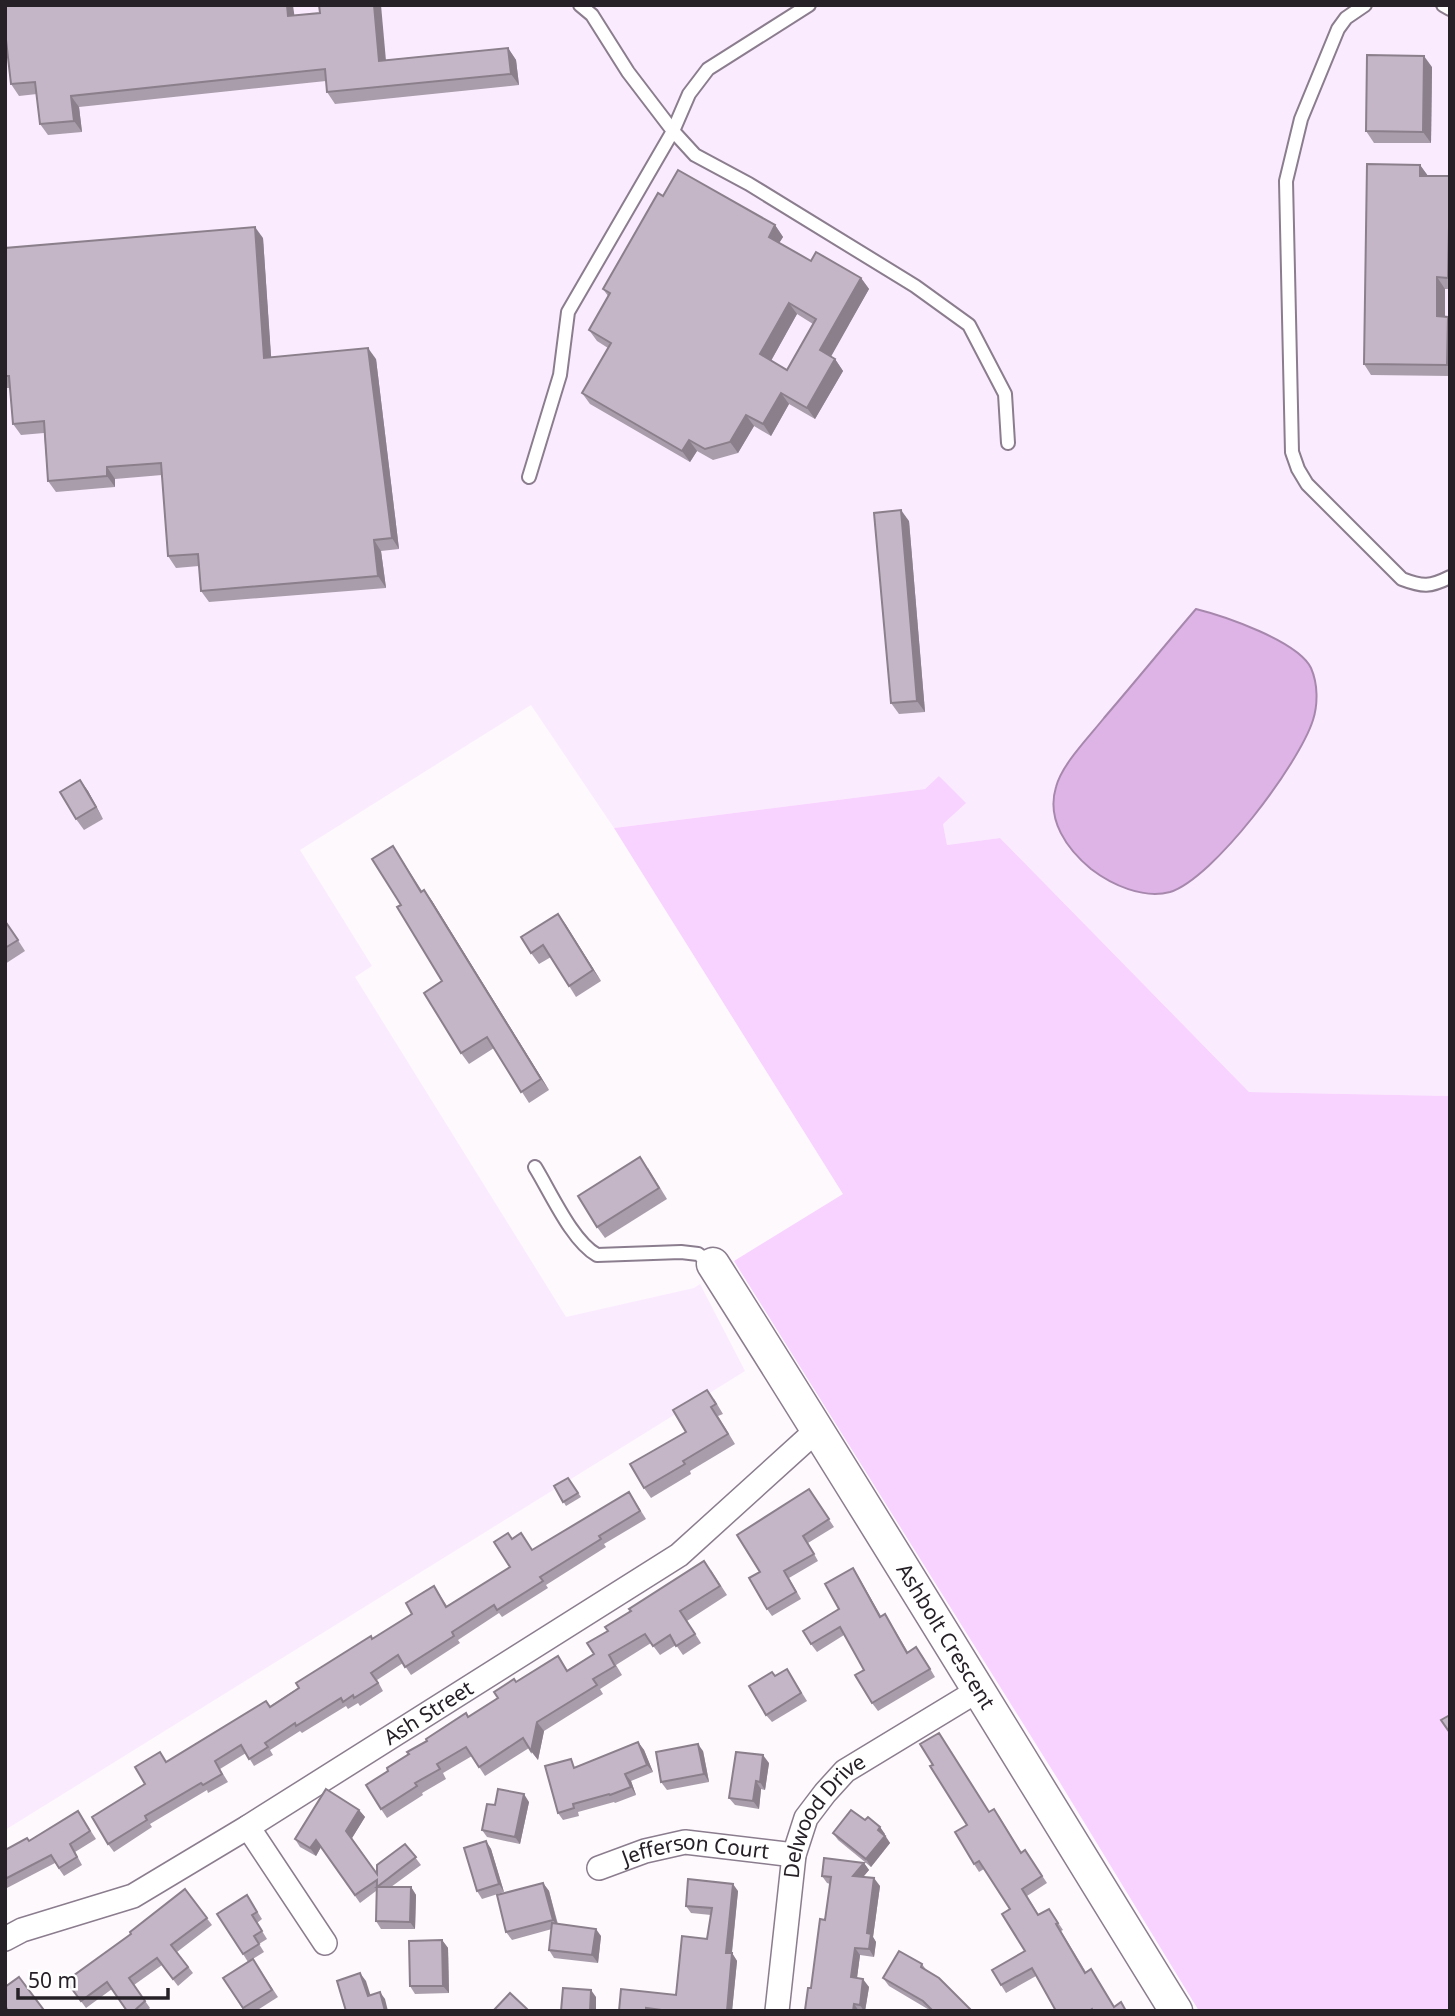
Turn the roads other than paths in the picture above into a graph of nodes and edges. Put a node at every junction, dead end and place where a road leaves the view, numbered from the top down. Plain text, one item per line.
1 (580, 5) edge
2 (809, 5) edge
3 (1365, 5) edge
4 (1443, 5) edge
5 (1450, 9) edge
6 (673, 131) junction
7 (1009, 443) dead end
8 (529, 477) dead end
9 (1450, 577) edge
10 (535, 1167) dead end
11 (713, 1264) joint
12 (818, 1429) junction
13 (977, 1691) junction
14 (248, 1827) junction
15 (794, 1856) junction
16 (598, 1868) dead end
17 (5, 1939) edge
18 (325, 1943) dead end
19 (777, 2011) edge
20 (1176, 2011) edge

1 - 6 lane
2 - 6 lane
3 - 9 lane
4 - 5 lane
6 - 7 lane
6 - 8 lane
10 - 11 lane
11 - 12 street, Ashbolt Crescent
12 - 13 street, Ashbolt Crescent
12 - 14 street, Ash Street
13 - 15 street, Delwood Drive
13 - 20 street, Ashbolt Crescent
14 - 17 street, Ash Street
14 - 18 street
15 - 16 street, Jefferson Court
15 - 19 street, Delwood Drive

